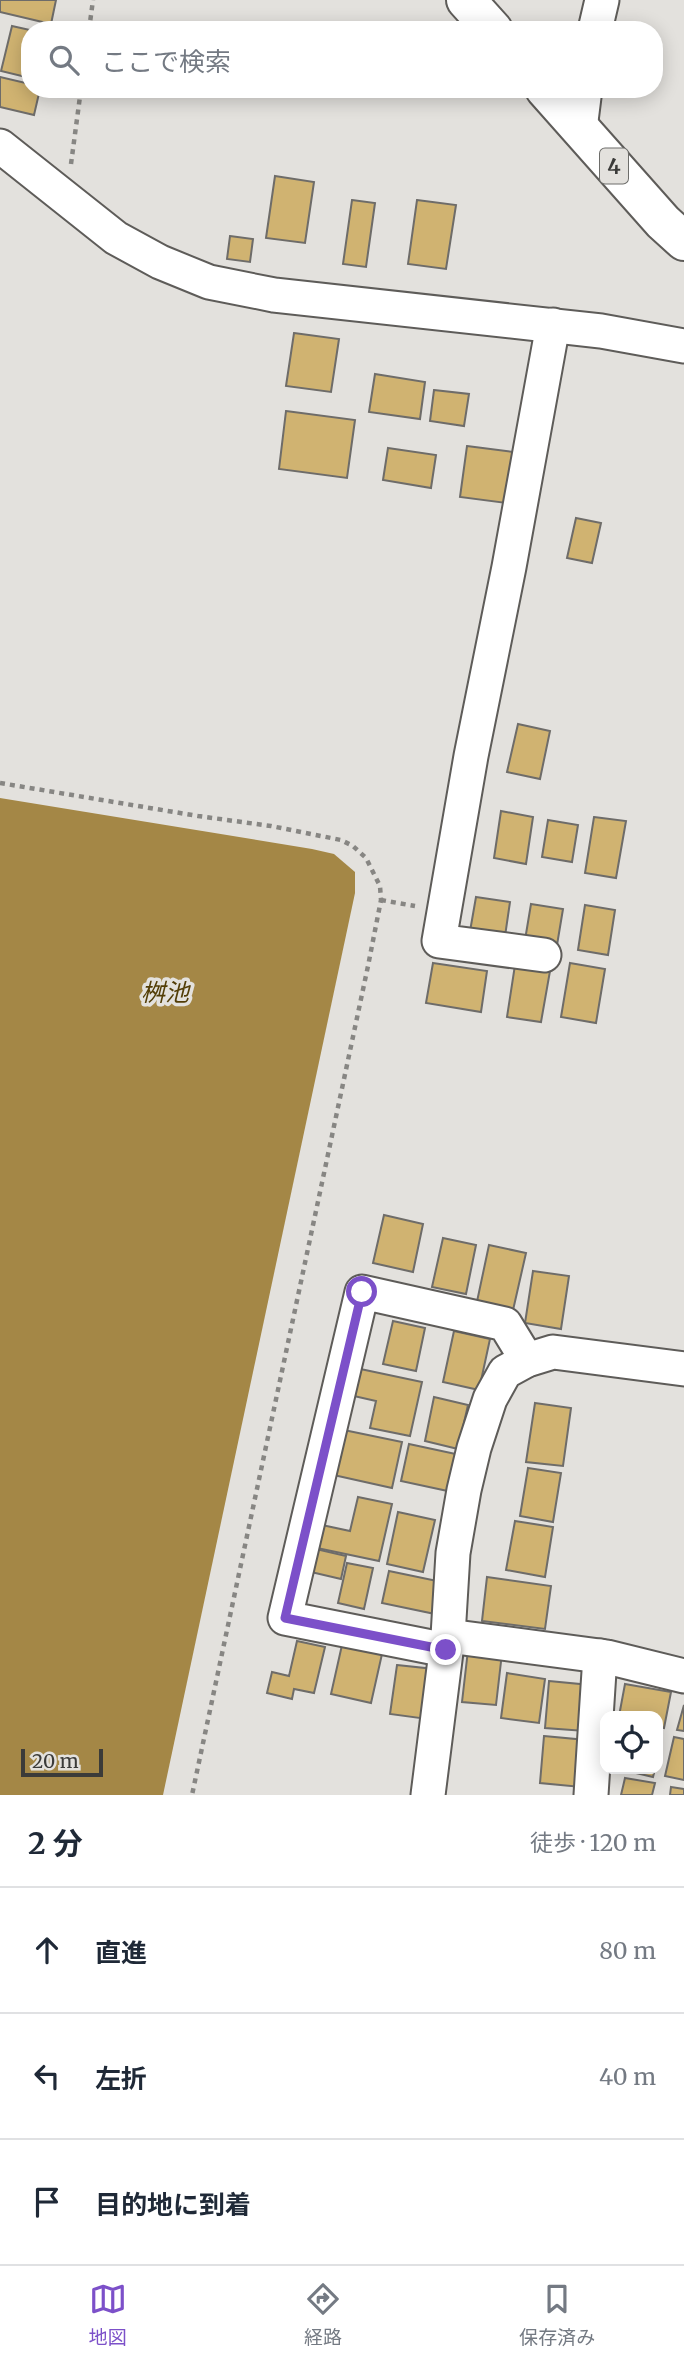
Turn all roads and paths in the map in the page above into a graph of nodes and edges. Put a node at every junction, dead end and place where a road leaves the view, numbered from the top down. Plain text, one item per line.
1 (93, 0) edge
2 (466, 0) edge
3 (602, 0) edge
4 (90, 21) edge
5 (485, 21) edge
6 (598, 21) edge
7 (80, 98) edge
8 (553, 98) edge
9 (584, 98) edge
10 (580, 129) junction
11 (0, 146) edge
12 (66, 200) junction
13 (684, 241) edge
14 (553, 326) junction
15 (684, 346) edge
16 (0, 783) edge
17 (381, 900) junction
18 (416, 906) dead end
19 (544, 955) dead end
20 (527, 1360) junction
21 (684, 1369) edge
22 (447, 1643) junction
23 (600, 1656) junction
24 (684, 1676) edge
25 (191, 1795) edge
26 (428, 1795) edge
27 (591, 1795) edge

1 - 4 path
2 - 5 main road
3 - 6 street
7 - 12 path
8 - 10 main road, 4
9 - 10 street
10 - 13 main road, 4
11 - 12 street
12 - 14 street
14 - 15 street
14 - 19 street
16 - 17 path
17 - 18 path
17 - 25 path
20 - 21 street
20 - 22 street
20 - 22 street
22 - 23 street
22 - 26 street
23 - 24 street
23 - 27 street

